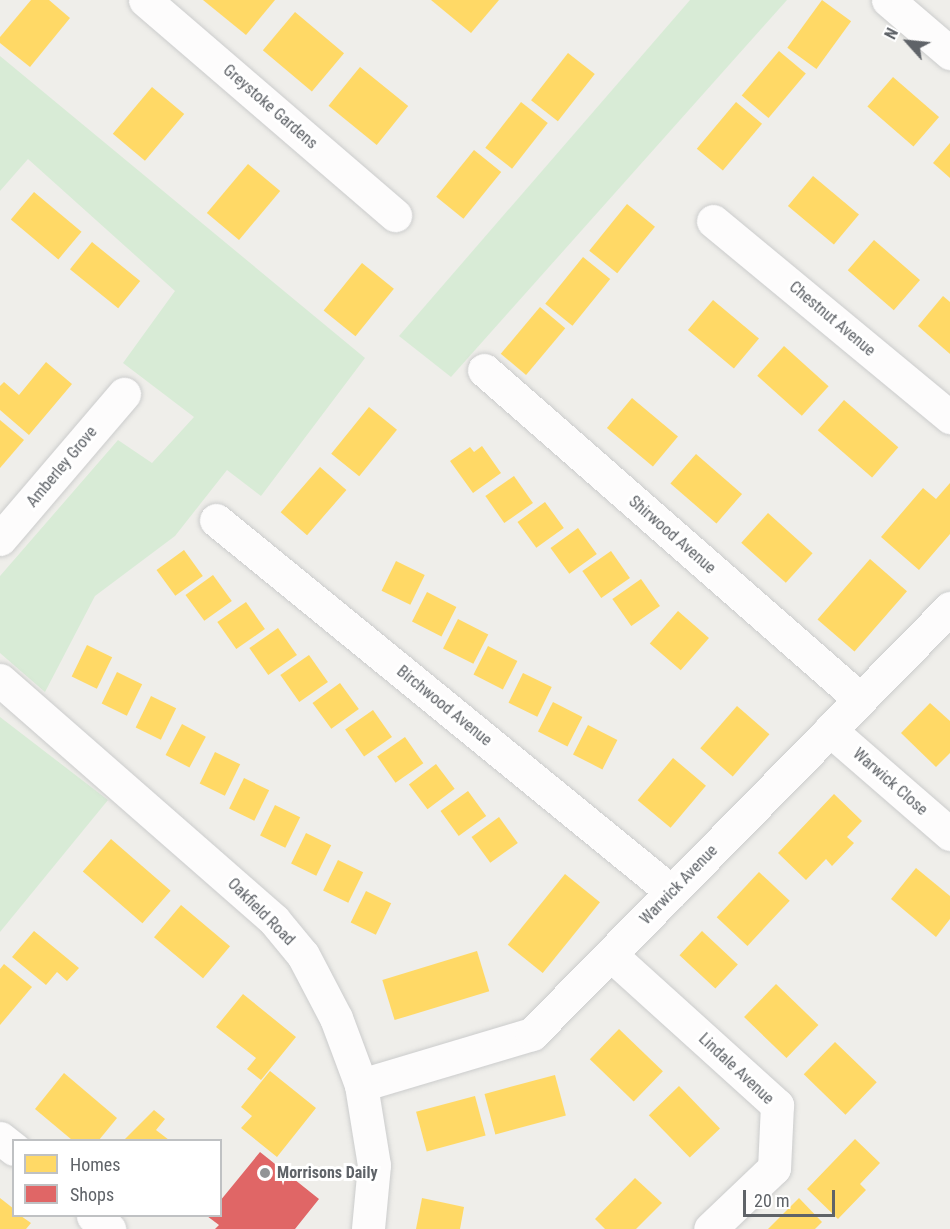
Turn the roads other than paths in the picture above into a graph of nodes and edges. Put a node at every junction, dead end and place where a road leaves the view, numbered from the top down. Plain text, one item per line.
1 (145, 0) edge
2 (888, 0) edge
3 (950, 53) edge
4 (394, 215) dead end
5 (713, 220) dead end
6 (484, 370) dead end
7 (124, 394) dead end
8 (950, 417) edge
9 (216, 520) dead end
10 (0, 539) edge
11 (950, 608) edge
12 (0, 680) edge
13 (860, 699) junction
14 (831, 730) junction
15 (950, 834) edge
16 (672, 892) junction
17 (610, 956) junction
18 (361, 1085) junction
19 (0, 1138) edge
20 (12, 1147) edge
21 (95, 1217) edge
22 (109, 1229) edge
23 (368, 1229) edge
24 (710, 1229) edge

1 - 4 street, Greystoke Gardens
2 - 3 street
5 - 8 street, Chestnut Avenue
6 - 13 street, Shirwood Avenue
7 - 10 street, Amberley Grove
9 - 16 street, Birchwood Avenue
11 - 13 street, Warwick Avenue
12 - 18 street, Oakfield Road
13 - 14 street, Warwick Avenue
14 - 15 street, Warwick Close
14 - 16 street, Warwick Avenue
16 - 17 street, Warwick Avenue
17 - 18 street, Warwick Avenue
17 - 24 street, Lindale Avenue
18 - 23 street, Oakfield Road
19 - 20 street
21 - 22 street

